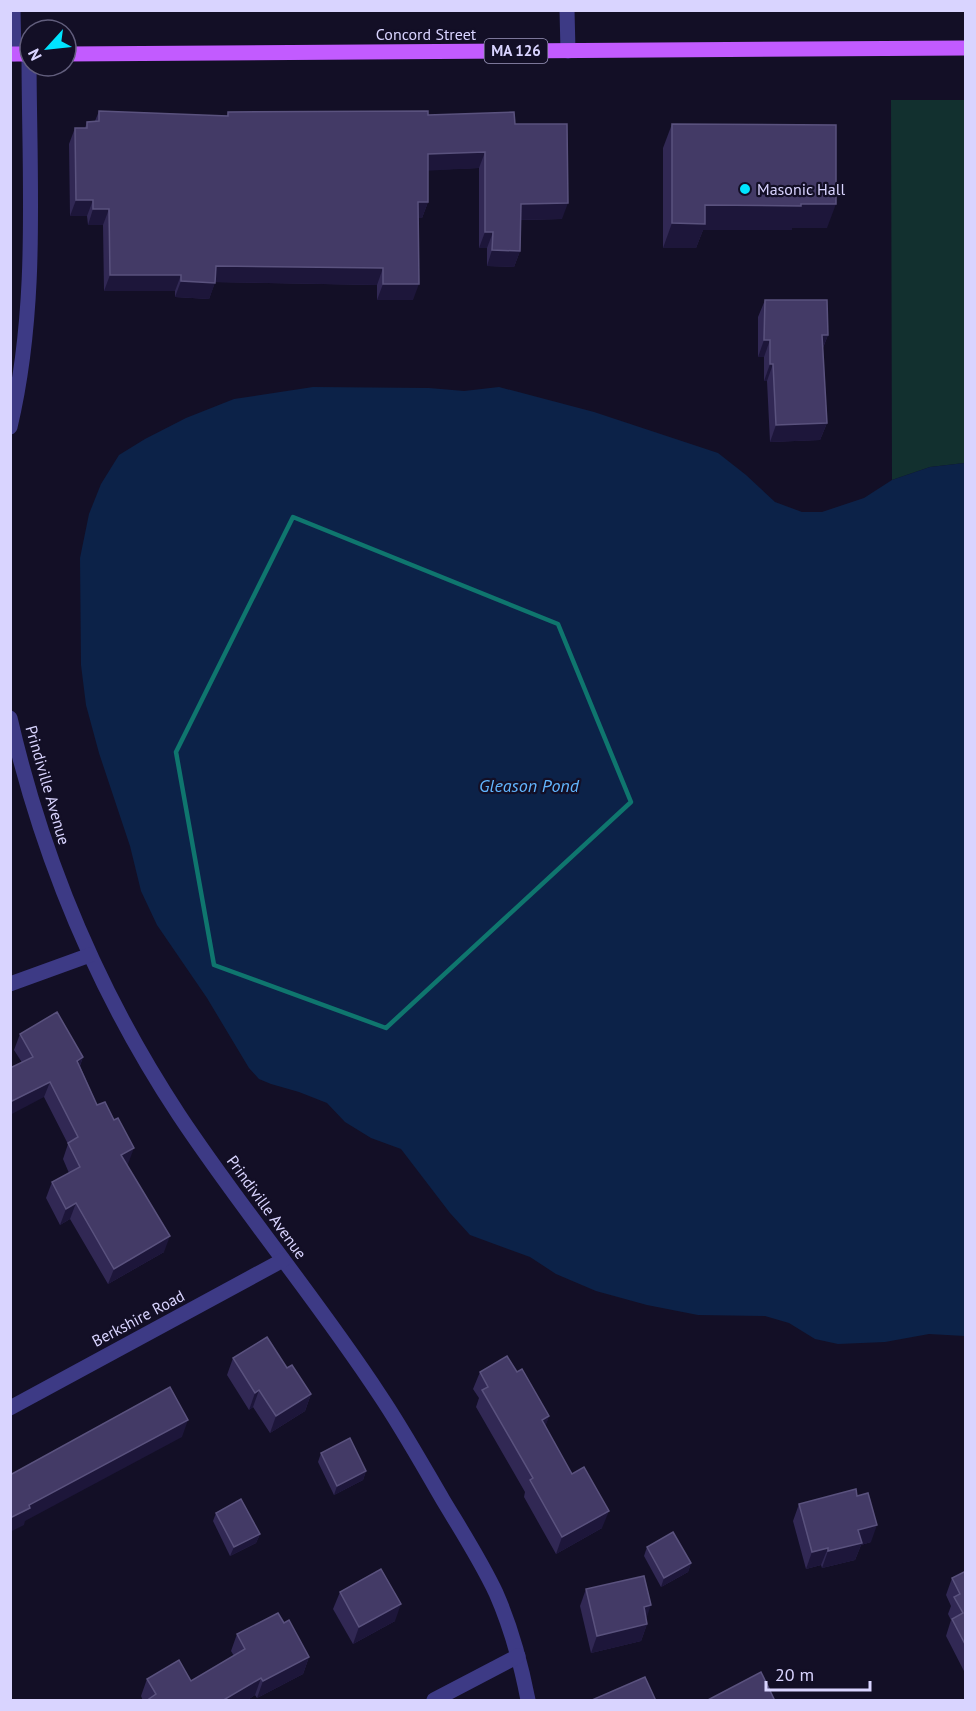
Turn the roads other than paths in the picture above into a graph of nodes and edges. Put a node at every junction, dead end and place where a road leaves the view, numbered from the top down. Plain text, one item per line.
1 (13, 10) edge
2 (567, 10) edge
3 (18, 38) edge
4 (966, 48) edge
5 (568, 51) junction
6 (78, 54) edge
7 (22, 78) edge
8 (10, 427) edge
9 (10, 718) edge
10 (90, 955) junction
11 (10, 984) edge
12 (283, 1260) junction
13 (10, 1408) edge
14 (518, 1656) junction
15 (434, 1701) edge
16 (528, 1701) edge

1 - 3 street
2 - 5 street
4 - 5 main road, Concord Street / MA 126
5 - 6 main road, Concord Street / MA 126
7 - 8 street
9 - 10 street, Prindiville Avenue
10 - 11 street
10 - 12 street, Prindiville Avenue
12 - 13 street, Berkshire Road
12 - 14 street, Prindiville Avenue
14 - 15 street
14 - 16 street, Prindiville Avenue

